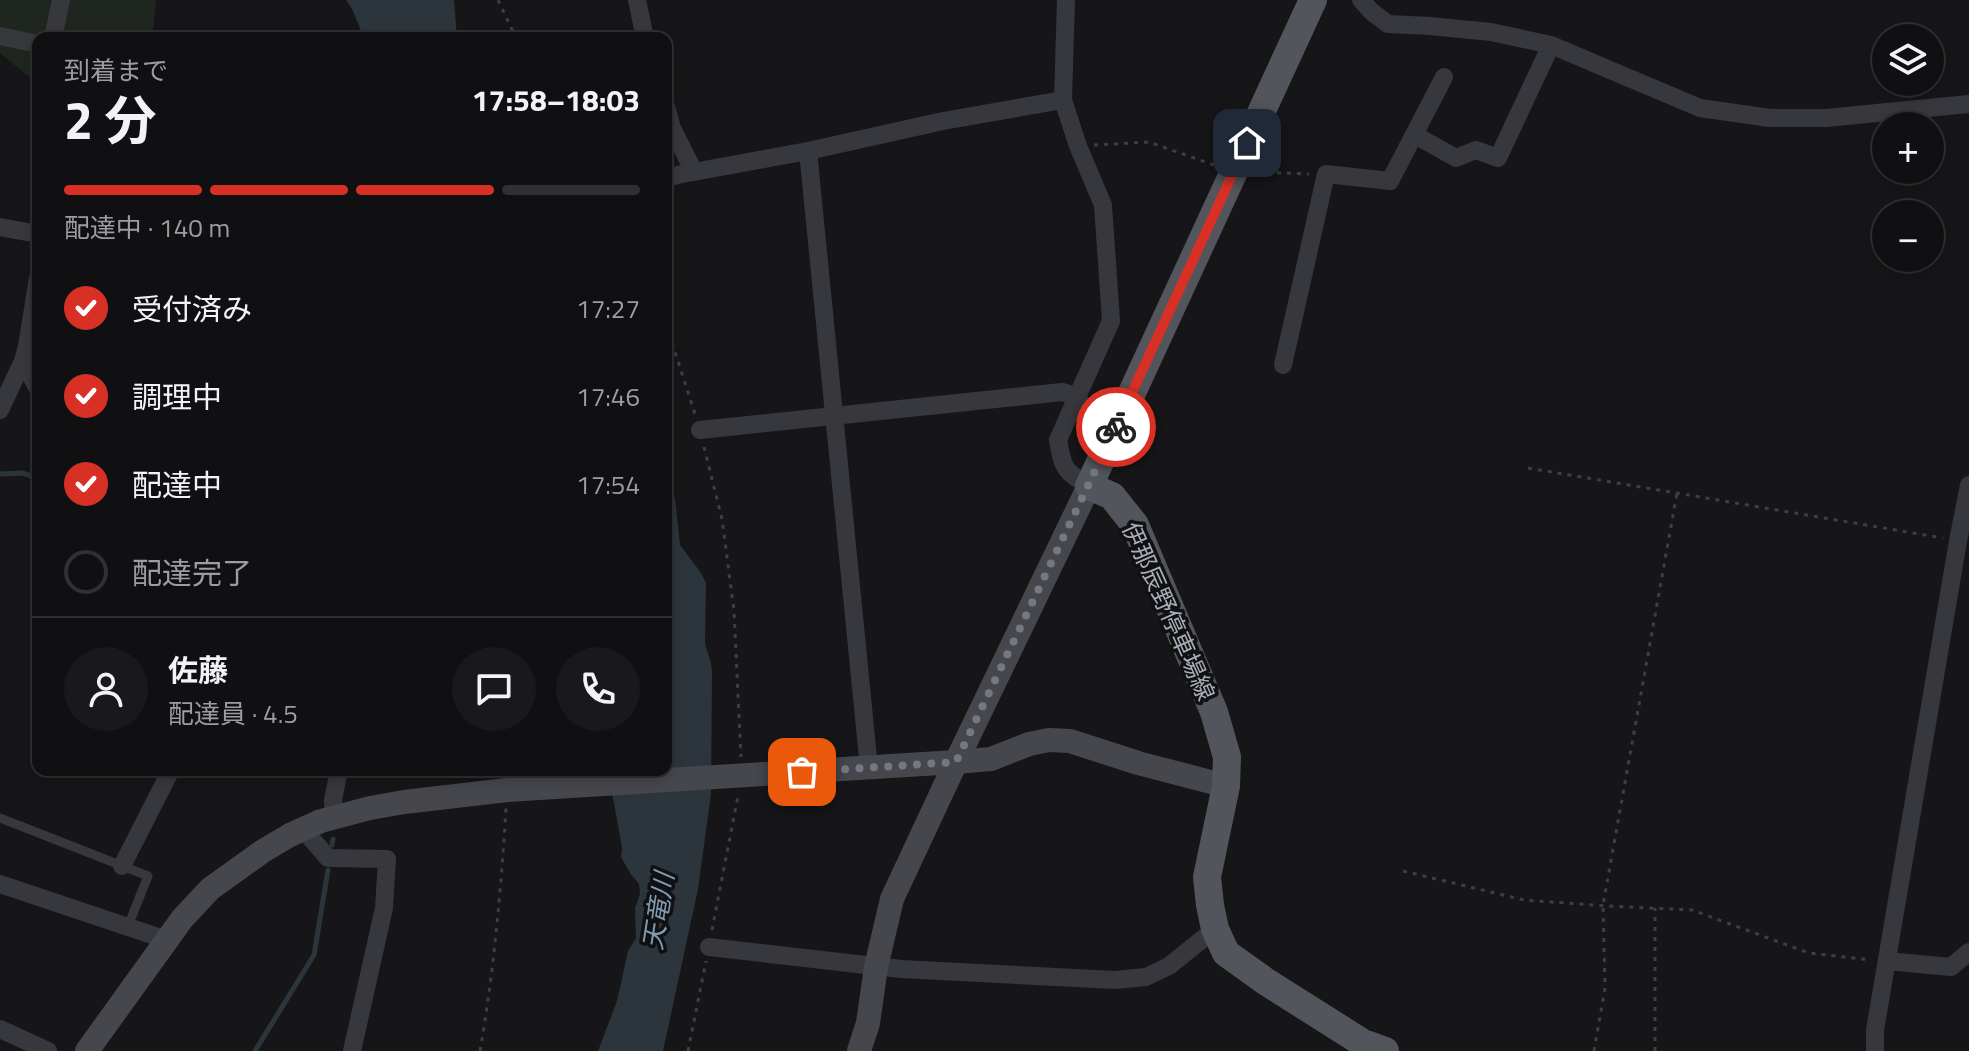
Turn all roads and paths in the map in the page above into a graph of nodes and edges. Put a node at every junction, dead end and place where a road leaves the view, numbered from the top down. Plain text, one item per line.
1 (61, 0) edge
2 (498, 0) edge
3 (637, 0) edge
4 (1066, 0) edge
5 (1313, 0) edge
6 (1361, 0) edge
7 (54, 32) edge
8 (513, 32) edge
9 (644, 32) edge
10 (0, 36) edge
11 (32, 43) edge
12 (1551, 45) junction
13 (1444, 77) dead end
14 (1063, 100) junction
15 (1969, 104) edge
16 (672, 128) edge
17 (1415, 135) junction
18 (1078, 146) junction
19 (808, 151) junction
20 (1234, 171) junction
21 (694, 172) junction
22 (1326, 174) junction
23 (672, 177) edge
24 (0, 227) edge
25 (32, 233) edge
26 (32, 315) edge
27 (672, 343) edge
28 (23, 361) junction
29 (1283, 365) dead end
30 (32, 378) edge
31 (1079, 397) junction
32 (0, 410) edge
33 (834, 417) junction
34 (700, 430) junction
35 (1528, 468) dead end
36 (1969, 485) edge
37 (1089, 486) junction
38 (1677, 493) junction
39 (1958, 541) junction
40 (956, 762) junction
41 (869, 768) junction
42 (168, 776) edge
43 (338, 776) edge
44 (738, 776) junction
45 (1226, 786) junction
46 (513, 790) junction
47 (334, 817) junction
48 (0, 818) edge
49 (303, 829) junction
50 (122, 866) junction
51 (1403, 871) dead end
52 (0, 884) edge
53 (1655, 908) junction
54 (128, 926) junction
55 (1215, 929) junction
56 (167, 940) junction
57 (709, 947) junction
58 (1969, 952) edge
59 (1887, 961) junction
60 (876, 967) junction
61 (0, 1029) edge
62 (1370, 1048) edge
63 (48, 1051) edge
64 (87, 1051) edge
65 (352, 1051) edge
66 (480, 1051) edge
67 (688, 1051) edge
68 (859, 1051) edge
69 (1594, 1051) edge
70 (1655, 1051) edge
71 (1875, 1051) edge

1 - 7 street
2 - 8 path
3 - 9 street
4 - 14 street
5 - 20 main road
6 - 12 street
10 - 11 street
12 - 15 street
12 - 17 street
13 - 17 street
14 - 18 street
14 - 19 street
16 - 21 street
17 - 22 street
18 - 20 path
18 - 31 street
19 - 21 street
19 - 33 street
20 - 22 path
20 - 37 main road
21 - 23 street
22 - 29 street
24 - 25 street
26 - 28 street
27 - 34 path
28 - 30 street
28 - 32 street
31 - 33 street
31 - 37 street
33 - 34 street
33 - 41 street
34 - 44 path
35 - 38 path
36 - 39 street
37 - 40 main road
37 - 45 main road, 伊那辰野停車場線
38 - 39 path
38 - 69 path
39 - 59 street
40 - 41 main road
40 - 45 main road
40 - 60 main road
41 - 44 main road
42 - 50 street
43 - 47 street
44 - 46 main road
44 - 57 path
45 - 55 main road, 伊那辰野停車場線
46 - 47 main road
46 - 66 path
47 - 49 main road
48 - 50 lane
49 - 56 main road
49 - 65 street
50 - 54 lane
51 - 53 path
52 - 54 street
53 - 59 path
53 - 70 path
54 - 56 street
55 - 60 street
55 - 62 main road, 伊那辰野停車場線
56 - 64 main road
57 - 60 street
57 - 67 path
58 - 59 street
59 - 71 street
60 - 68 main road
61 - 63 street

